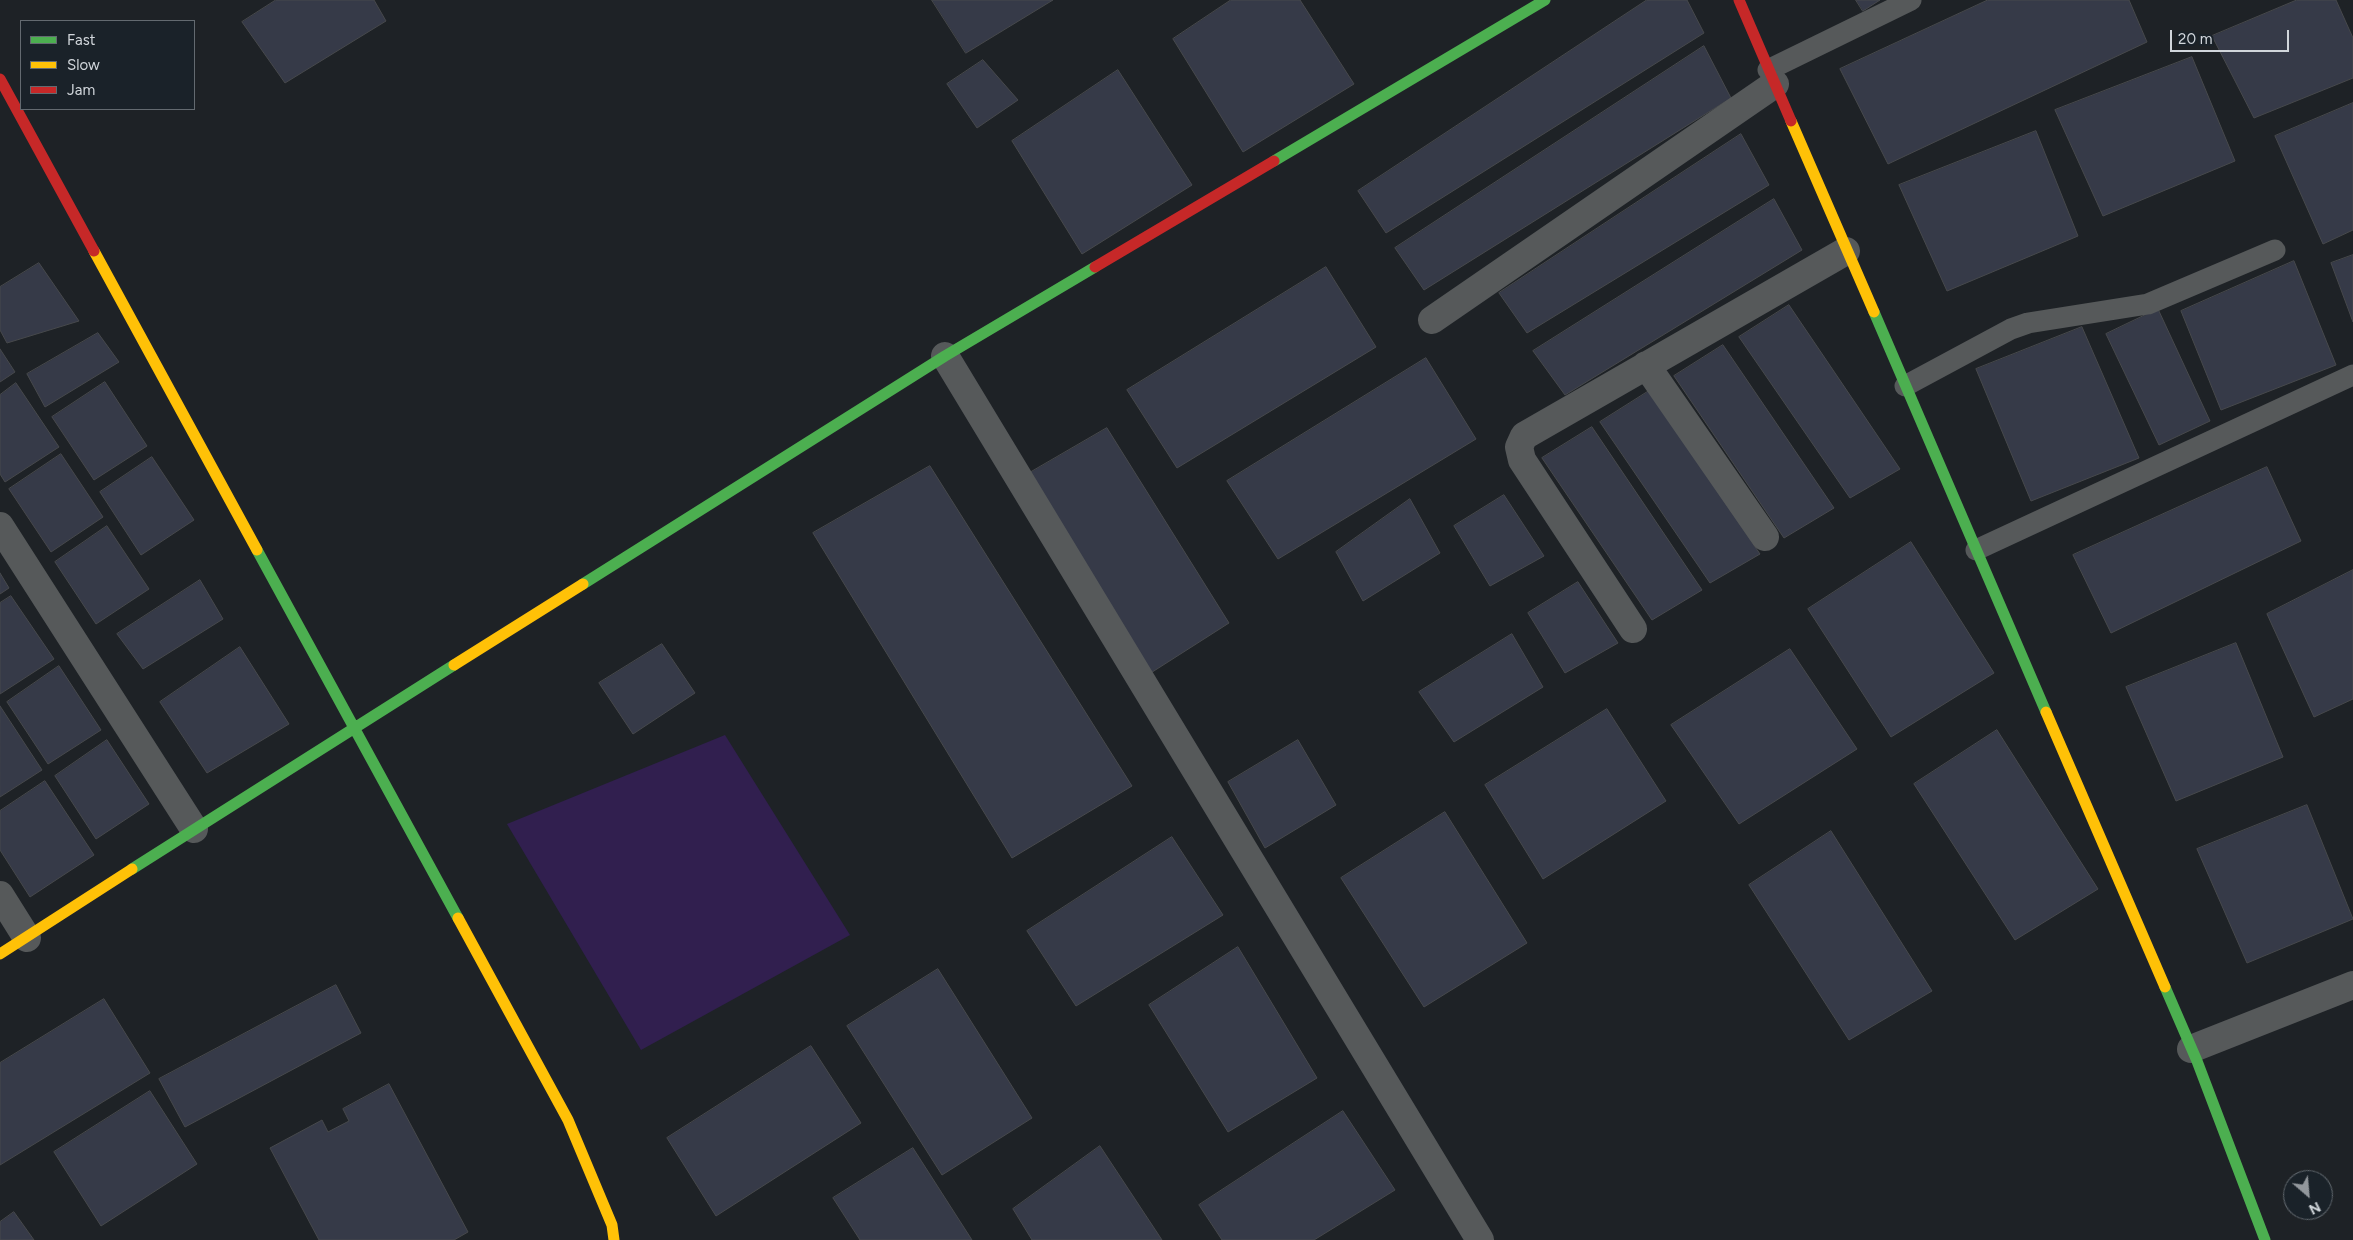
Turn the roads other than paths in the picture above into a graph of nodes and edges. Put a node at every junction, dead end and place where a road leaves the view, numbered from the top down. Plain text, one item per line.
1 (1545, 0) edge
2 (1739, 0) edge
3 (1910, 0) edge
4 (1771, 77) junction
5 (0, 79) edge
6 (2275, 250) dead end
7 (1846, 251) junction
8 (1432, 320) dead end
9 (946, 356) junction
10 (1646, 365) junction
11 (2353, 375) edge
12 (1905, 386) junction
13 (0, 526) edge
14 (1765, 537) dead end
15 (1976, 550) junction
16 (1633, 628) dead end
17 (355, 728) junction
18 (194, 829) junction
19 (0, 895) edge
20 (26, 938) junction
21 (0, 954) edge
22 (2353, 985) edge
23 (2191, 1048) junction
24 (614, 1240) edge
25 (1480, 1240) edge
26 (2265, 1240) edge

1 - 9 street
2 - 4 street
3 - 4 lane
4 - 7 street
4 - 8 street
5 - 17 street
6 - 12 lane
7 - 10 street
7 - 12 street
9 - 17 street
9 - 25 street
10 - 14 street
10 - 16 street
11 - 15 lane
12 - 15 street
13 - 18 street
15 - 23 street
17 - 18 street
17 - 24 street
18 - 20 street
19 - 20 street
20 - 21 street
22 - 23 street
23 - 26 street

